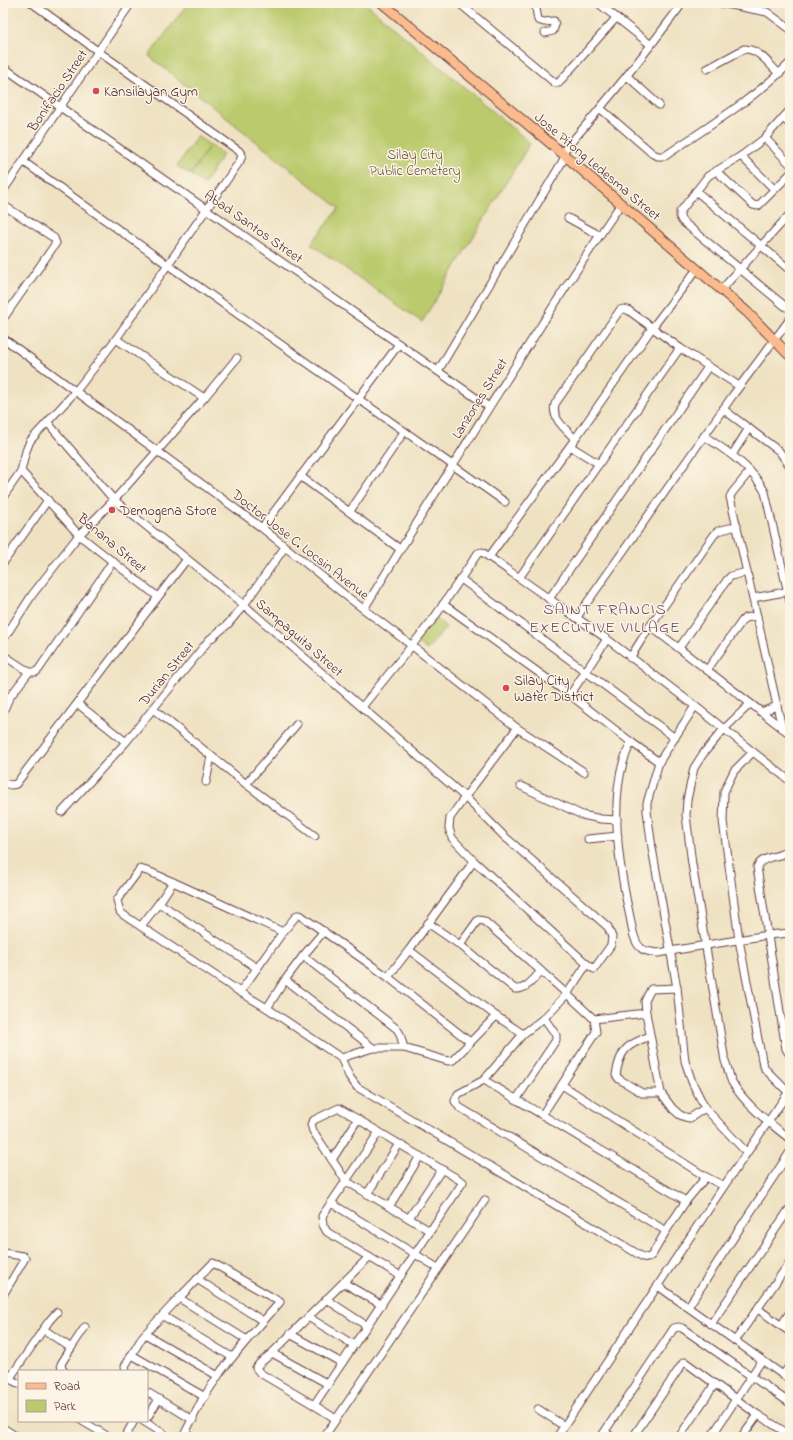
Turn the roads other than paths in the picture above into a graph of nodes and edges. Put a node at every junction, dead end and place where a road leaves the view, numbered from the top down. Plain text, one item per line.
1 (32, 3) edge
2 (131, 3) edge
3 (382, 3) edge
4 (459, 3) edge
5 (535, 3) edge
6 (598, 3) edge
7 (681, 3) edge
8 (723, 3) edge
9 (616, 18) junction
10 (790, 29) edge
11 (545, 33) dead end
12 (651, 45) junction
13 (99, 52) junction
14 (790, 63) edge
15 (3, 67) edge
16 (707, 69) dead end
17 (779, 74) junction
18 (626, 76) junction
19 (658, 104) dead end
20 (61, 106) junction
21 (601, 109) junction
22 (790, 110) edge
23 (783, 118) junction
24 (790, 124) edge
25 (765, 138) junction
26 (564, 155) junction
27 (740, 156) junction
28 (24, 162) junction
29 (790, 164) edge
30 (716, 171) junction
31 (790, 174) edge
32 (774, 189) junction
33 (3, 191) edge
34 (696, 191) junction
35 (621, 204) junction
36 (3, 205) edge
37 (207, 209) junction
38 (790, 214) edge
39 (568, 218) dead end
40 (598, 235) junction
41 (761, 246) junction
42 (168, 265) junction
43 (697, 269) junction
44 (741, 269) junction
45 (790, 270) edge
46 (721, 290) junction
47 (786, 307) dead end
48 (3, 319) edge
49 (790, 319) edge
50 (652, 328) junction
51 (3, 338) edge
52 (116, 339) junction
53 (774, 339) junction
54 (399, 344) junction
55 (680, 348) junction
56 (790, 356) edge
57 (237, 358) dead end
58 (708, 367) junction
59 (438, 371) junction
60 (739, 386) junction
61 (76, 391) junction
62 (204, 398) junction
63 (358, 399) junction
64 (489, 407) junction
65 (723, 409) junction
66 (48, 423) junction
67 (749, 428) junction
68 (404, 432) junction
69 (704, 436) junction
70 (575, 439) junction
71 (570, 446) junction
72 (156, 452) junction
73 (732, 455) junction
74 (599, 464) junction
75 (452, 466) junction
76 (790, 466) edge
77 (20, 471) junction
78 (750, 472) junction
79 (300, 476) junction
80 (3, 497) edge
81 (48, 500) junction
82 (114, 500) junction
83 (505, 502) dead end
84 (350, 511) junction
85 (737, 526) junction
86 (262, 528) junction
87 (79, 535) junction
88 (285, 547) junction
89 (400, 549) junction
90 (489, 557) junction
91 (188, 559) junction
92 (113, 561) junction
93 (3, 563) edge
94 (747, 572) junction
95 (519, 578) junction
96 (461, 579) junction
97 (789, 591) edge
98 (158, 597) junction
99 (753, 598) junction
100 (549, 599) junction
101 (790, 602) edge
102 (443, 604) junction
103 (244, 605) junction
104 (364, 609) junction
105 (757, 616) junction
106 (577, 617) junction
107 (650, 626) junction
108 (607, 639) junction
109 (3, 640) edge
110 (411, 644) junction
111 (678, 648) junction
112 (3, 655) edge
113 (630, 658) junction
114 (586, 670) junction
115 (707, 670) junction
116 (29, 672) junction
117 (570, 695) junction
118 (78, 704) junction
119 (750, 704) junction
120 (695, 706) junction
121 (777, 706) junction
122 (362, 707) junction
123 (153, 709) junction
124 (3, 712) edge
125 (761, 712) junction
126 (297, 724) dead end
127 (517, 728) junction
128 (782, 728) junction
129 (724, 729) junction
130 (790, 734) edge
131 (675, 738) junction
132 (126, 742) junction
133 (631, 742) junction
134 (753, 752) junction
135 (211, 756) junction
136 (659, 762) junction
137 (584, 772) dead end
138 (790, 781) edge
139 (206, 782) dead end
140 (3, 783) edge
141 (246, 784) junction
142 (521, 786) dead end
143 (465, 797) junction
144 (62, 812) dead end
145 (617, 820) junction
146 (315, 836) dead end
147 (618, 836) junction
148 (588, 839) dead end
149 (789, 850) edge
150 (474, 861) junction
151 (790, 866) edge
152 (173, 882) junction
153 (159, 903) junction
154 (428, 923) junction
155 (141, 926) junction
156 (324, 931) junction
157 (283, 932) junction
158 (790, 933) edge
159 (768, 935) junction
160 (739, 940) junction
161 (460, 945) junction
162 (706, 945) junction
163 (409, 950) junction
164 (671, 950) junction
165 (302, 956) junction
166 (587, 964) junction
167 (257, 968) junction
168 (541, 971) junction
169 (388, 977) junction
170 (284, 980) junction
171 (677, 988) junction
172 (240, 992) junction
173 (567, 994) junction
174 (267, 1008) junction
175 (646, 1013) junction
176 (496, 1016) junction
177 (544, 1018) junction
178 (594, 1019) junction
179 (523, 1034) junction
180 (650, 1036) junction
181 (470, 1042) junction
182 (373, 1048) junction
183 (404, 1048) junction
184 (790, 1055) edge
185 (341, 1058) junction
186 (484, 1080) junction
187 (562, 1085) junction
188 (789, 1091) edge
189 (661, 1093) junction
190 (516, 1100) junction
191 (706, 1108) junction
192 (542, 1115) junction
193 (358, 1119) junction
194 (769, 1122) junction
195 (379, 1132) junction
196 (790, 1139) edge
197 (399, 1144) junction
198 (790, 1152) edge
199 (747, 1153) junction
200 (420, 1156) junction
201 (332, 1160) junction
202 (442, 1169) junction
203 (706, 1177) junction
204 (346, 1182) junction
205 (724, 1186) junction
206 (367, 1194) junction
207 (485, 1200) dead end
208 (686, 1201) junction
209 (331, 1203) junction
210 (389, 1207) junction
211 (790, 1208) edge
212 (409, 1218) junction
213 (430, 1231) junction
214 (666, 1231) junction
215 (3, 1253) edge
216 (416, 1254) junction
217 (370, 1257) junction
218 (790, 1262) edge
219 (438, 1268) junction
220 (401, 1276) junction
221 (197, 1279) junction
222 (344, 1282) junction
223 (658, 1286) junction
224 (3, 1295) edge
225 (179, 1298) junction
226 (326, 1299) junction
227 (382, 1305) junction
228 (688, 1307) junction
229 (758, 1309) junction
230 (57, 1312) dead end
231 (790, 1312) edge
232 (163, 1316) junction
233 (308, 1317) junction
234 (263, 1321) junction
235 (711, 1324) junction
236 (367, 1326) junction
237 (781, 1326) junction
238 (86, 1327) dead end
239 (43, 1329) junction
240 (790, 1332) edge
241 (145, 1334) junction
242 (290, 1334) junction
243 (247, 1340) junction
244 (735, 1341) junction
245 (354, 1345) junction
246 (71, 1348) junction
247 (272, 1353) junction
248 (132, 1355) junction
249 (232, 1357) junction
250 (762, 1360) junction
251 (342, 1363) junction
252 (790, 1366) edge
253 (61, 1370) edge
254 (126, 1370) edge
255 (783, 1375) junction
256 (218, 1376) junction
257 (751, 1376) junction
258 (6, 1377) edge
259 (790, 1380) edge
260 (18, 1383) edge
261 (328, 1384) junction
262 (715, 1384) junction
263 (148, 1393) edge
264 (205, 1396) junction
265 (159, 1399) junction
266 (736, 1399) junction
267 (790, 1403) edge
268 (314, 1405) junction
269 (538, 1409) dead end
270 (758, 1415) junction
271 (148, 1416) edge
272 (336, 1419) junction
273 (193, 1420) junction
274 (84, 1422) edge
275 (133, 1422) edge
276 (148, 1422) edge
277 (564, 1426) junction
278 (3, 1428) edge
279 (603, 1435) edge
280 (559, 1436) edge
281 (17, 1437) edge
282 (109, 1437) edge
283 (125, 1437) edge
284 (169, 1437) edge
285 (183, 1437) edge
286 (324, 1437) edge
287 (612, 1437) edge
288 (633, 1437) edge
289 (679, 1437) edge
290 (711, 1437) edge
291 (742, 1437) edge
292 (788, 1437) edge

1 - 13 street
2 - 13 street, Bonifacio Street
3 - 26 main road, Jose Pitong Ledesma Street
4 - 9 street
5 - 11 street
6 - 9 street
7 - 12 street
8 - 10 street
9 - 12 street
12 - 18 street
13 - 20 street, Bonifacio Street
13 - 37 street
14 - 17 street
15 - 20 street, Abad Santos Street
16 - 17 street
17 - 21 street
18 - 19 street
18 - 21 street
20 - 28 street, Bonifacio Street
20 - 37 street, Abad Santos Street
21 - 26 street
22 - 23 street
23 - 24 street
23 - 25 street
25 - 27 street
25 - 29 street
26 - 35 main road, Jose Pitong Ledesma Street
26 - 59 street
27 - 30 street
27 - 32 street
28 - 33 street, Bonifacio Street
28 - 42 street
30 - 32 street
30 - 34 street
31 - 32 street
34 - 41 street
34 - 44 street
35 - 40 street, Lanzones Street
35 - 43 main road, Jose Pitong Ledesma Street
36 - 48 street
37 - 42 street
37 - 54 street, Abad Santos Street
38 - 41 street
39 - 40 street
40 - 64 street, Lanzones Street
41 - 44 street
41 - 45 street
42 - 52 street
42 - 63 street
43 - 46 main road, Jose Pitong Ledesma Street
43 - 50 street
44 - 46 street
44 - 47 street
46 - 53 main road, Jose Pitong Ledesma Street
49 - 53 street
50 - 55 street
50 - 70 street
50 - 70 street
51 - 61 street, Doctor Jose C. Locsin Avenue
52 - 61 street
52 - 62 street
53 - 56 main road, Jose Pitong Ledesma Street
53 - 60 street
54 - 59 street, Abad Santos Street
54 - 63 street
55 - 58 street
55 - 74 street
57 - 62 street
58 - 60 street
58 - 100 street
59 - 64 street, Abad Santos Street
60 - 65 street
61 - 66 street
61 - 72 street, Doctor Jose C. Locsin Avenue
62 - 72 street
63 - 68 street
63 - 79 street
64 - 75 street, Lanzones Street
65 - 67 street
65 - 69 street
66 - 77 street
66 - 82 street, Sampaguita Street
67 - 73 street
67 - 76 street
68 - 75 street
68 - 84 street
69 - 73 street
69 - 106 street
70 - 71 street
71 - 74 street
71 - 90 street
72 - 82 street
72 - 86 street, Doctor Jose C. Locsin Avenue
73 - 78 street
74 - 95 street
75 - 83 street
75 - 89 street, Lanzones Street
77 - 80 street
77 - 81 street, Banana Street
78 - 85 street
78 - 97 street
79 - 84 street
79 - 86 street
81 - 87 street, Banana Street
81 - 93 street
82 - 87 street
82 - 91 street, Sampaguita Street
84 - 89 street
85 - 94 street
85 - 107 street
86 - 88 street, Doctor Jose C. Locsin Avenue
87 - 92 street, Banana Street
87 - 109 street
88 - 103 street, Durian Street
88 - 104 street, Doctor Jose C. Locsin Avenue
89 - 104 street, Lanzones Street
90 - 95 street
90 - 96 street
91 - 98 street
91 - 103 street, Sampaguita Street
92 - 98 street, Banana Street
92 - 116 street
94 - 99 street
94 - 111 street
95 - 100 street
96 - 102 street
96 - 114 street
97 - 99 street
97 - 101 street
98 - 118 street
99 - 105 street
100 - 106 street
102 - 110 street
102 - 117 street
103 - 122 street, Sampaguita Street
103 - 123 street, Durian Street
104 - 110 street, Doctor Jose C. Locsin Avenue
105 - 115 street
105 - 121 street
106 - 108 street
107 - 111 street
107 - 113 street
108 - 113 street
108 - 114 street
110 - 122 street
110 - 127 street, Doctor Jose C. Locsin Avenue
111 - 115 street
112 - 116 street
113 - 120 street
114 - 117 street
114 - 131 street
115 - 119 street
116 - 124 street
117 - 133 street
118 - 132 street
118 - 140 street
119 - 125 street
119 - 129 street
120 - 129 street
120 - 131 street
121 - 125 street
121 - 128 street
122 - 143 street, Sampaguita Street
123 - 132 street, Durian Street
123 - 135 street
125 - 128 street
126 - 141 street
127 - 137 street, Doctor Jose C. Locsin Avenue
127 - 143 street
128 - 130 street
129 - 134 street
129 - 162 street
131 - 136 street
132 - 144 street, Durian Street
133 - 136 street
133 - 145 street
134 - 138 street
134 - 160 street
135 - 139 street
135 - 141 street
136 - 164 street
141 - 146 street
142 - 145 street
143 - 150 street
143 - 166 street, Sampaguita Street
145 - 147 street
147 - 148 street
147 - 164 street
149 - 151 street
149 - 159 street
150 - 154 street
150 - 166 street
152 - 153 street
152 - 155 street
152 - 157 street
153 - 155 street
153 - 167 street
154 - 161 street
154 - 163 street
155 - 172 street
156 - 157 street
156 - 165 street
156 - 169 street
157 - 167 street
158 - 159 street
159 - 160 street
159 - 184 street
160 - 162 street
160 - 188 street
161 - 168 street
161 - 168 street
162 - 164 street
162 - 194 street
163 - 169 street
163 - 176 street
164 - 171 street
165 - 170 street
165 - 183 street
166 - 173 street
167 - 172 street
168 - 173 street
169 - 181 street
170 - 174 street
170 - 182 street
171 - 175 street
171 - 191 street
172 - 174 street
173 - 177 street
173 - 178 street
174 - 185 street
175 - 178 street
175 - 180 street
176 - 179 street
176 - 181 street
177 - 179 street
177 - 190 street
178 - 187 street
179 - 186 street
180 - 189 street
180 - 189 street
181 - 183 street
182 - 183 street
182 - 185 street
185 - 214 street
186 - 190 street
186 - 214 street
187 - 192 street
187 - 203 street
188 - 194 street
189 - 191 street
190 - 192 street
191 - 199 street
192 - 208 street
193 - 195 street
193 - 201 street
193 - 201 street
194 - 196 street
194 - 199 street
195 - 197 street
195 - 204 street
197 - 200 street
197 - 206 street
198 - 228 street
199 - 205 street
200 - 202 street
200 - 210 street
201 - 204 street
202 - 212 street
202 - 213 street
203 - 205 street
203 - 208 street
204 - 206 street
204 - 209 street
205 - 223 street
206 - 210 street
207 - 219 street
208 - 214 street
209 - 216 street
209 - 217 street
210 - 212 street
211 - 235 street
212 - 213 street
213 - 216 street
215 - 224 street
216 - 219 street
216 - 220 street
217 - 220 street
217 - 222 street
218 - 229 street
219 - 272 street
220 - 227 street
221 - 225 street
221 - 234 street
221 - 234 street
222 - 226 street
222 - 227 street
223 - 228 street
223 - 277 street
225 - 232 street
225 - 243 street
226 - 233 street
226 - 236 street
227 - 236 street
228 - 235 street
229 - 237 street
229 - 244 street
230 - 239 street
231 - 237 street
232 - 241 street
232 - 249 street
233 - 242 street
233 - 245 street
234 - 243 street
235 - 244 street
236 - 245 street
237 - 240 street
238 - 246 street
239 - 246 street
239 - 258 street
241 - 248 street
241 - 256 street
242 - 247 street
242 - 251 street
243 - 249 street
244 - 250 street
245 - 251 street
246 - 253 street
247 - 261 street
247 - 268 street
248 - 254 street
248 - 264 street
249 - 256 street
250 - 255 street
250 - 257 street
251 - 261 street
252 - 255 street
255 - 259 street
256 - 264 street
257 - 266 street
257 - 267 street
257 - 279 street
258 - 260 street
261 - 268 street
262 - 266 street
262 - 288 street
262 - 289 street
263 - 265 street
264 - 273 street
265 - 271 street
265 - 273 street
266 - 270 street
266 - 290 street
268 - 272 street
269 - 277 street
270 - 291 street
270 - 292 street
272 - 286 street
273 - 285 street
274 - 282 street
275 - 283 street
276 - 284 street
277 - 280 street
278 - 281 street
279 - 287 street

